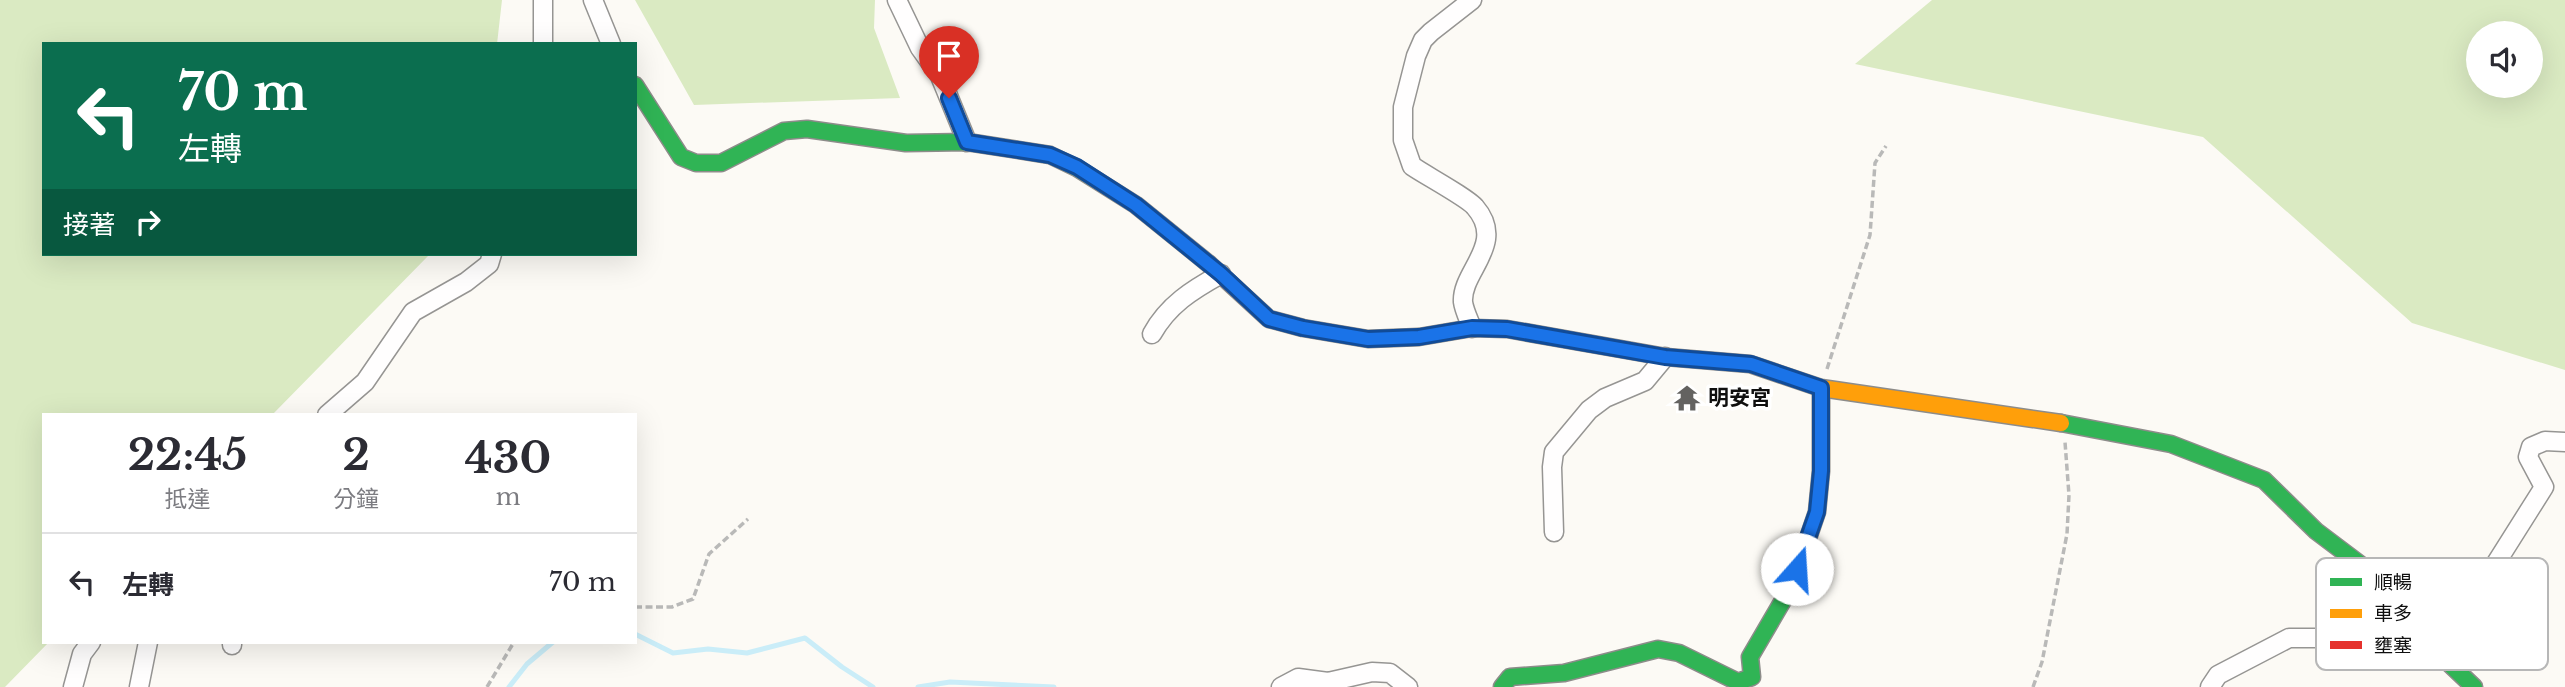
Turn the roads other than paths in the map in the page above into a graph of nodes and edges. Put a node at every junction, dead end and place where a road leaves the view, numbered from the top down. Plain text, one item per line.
1 (543, 0) edge
2 (593, 0) edge
3 (897, 0) edge
4 (1472, 0) edge
5 (543, 42) edge
6 (610, 42) edge
7 (637, 88) edge
8 (967, 142) junction
9 (491, 256) edge
10 (1221, 274) junction
11 (1472, 328) junction
12 (1152, 334) dead end
13 (1665, 357) junction
14 (1821, 388) junction
15 (329, 413) edge
16 (2565, 442) edge
17 (1554, 532) dead end
18 (2352, 558) edge
19 (2499, 558) edge
20 (2316, 638) edge
21 (90, 644) edge
22 (148, 644) edge
23 (2453, 679) edge
24 (1757, 682) edge
25 (73, 687) edge
26 (139, 687) edge
27 (1282, 687) edge
28 (1408, 687) edge
29 (1502, 687) edge
30 (2210, 687) edge
31 (2474, 687) edge

1 - 5 street
2 - 6 street
3 - 8 street
4 - 11 street
7 - 8 street
8 - 10 street
9 - 15 street
10 - 11 street
10 - 12 street
11 - 13 street
13 - 14 street
13 - 17 street
14 - 18 street
14 - 24 street
16 - 19 street
20 - 30 street
21 - 25 street
22 - 26 street
23 - 31 street
24 - 29 street
27 - 28 street

